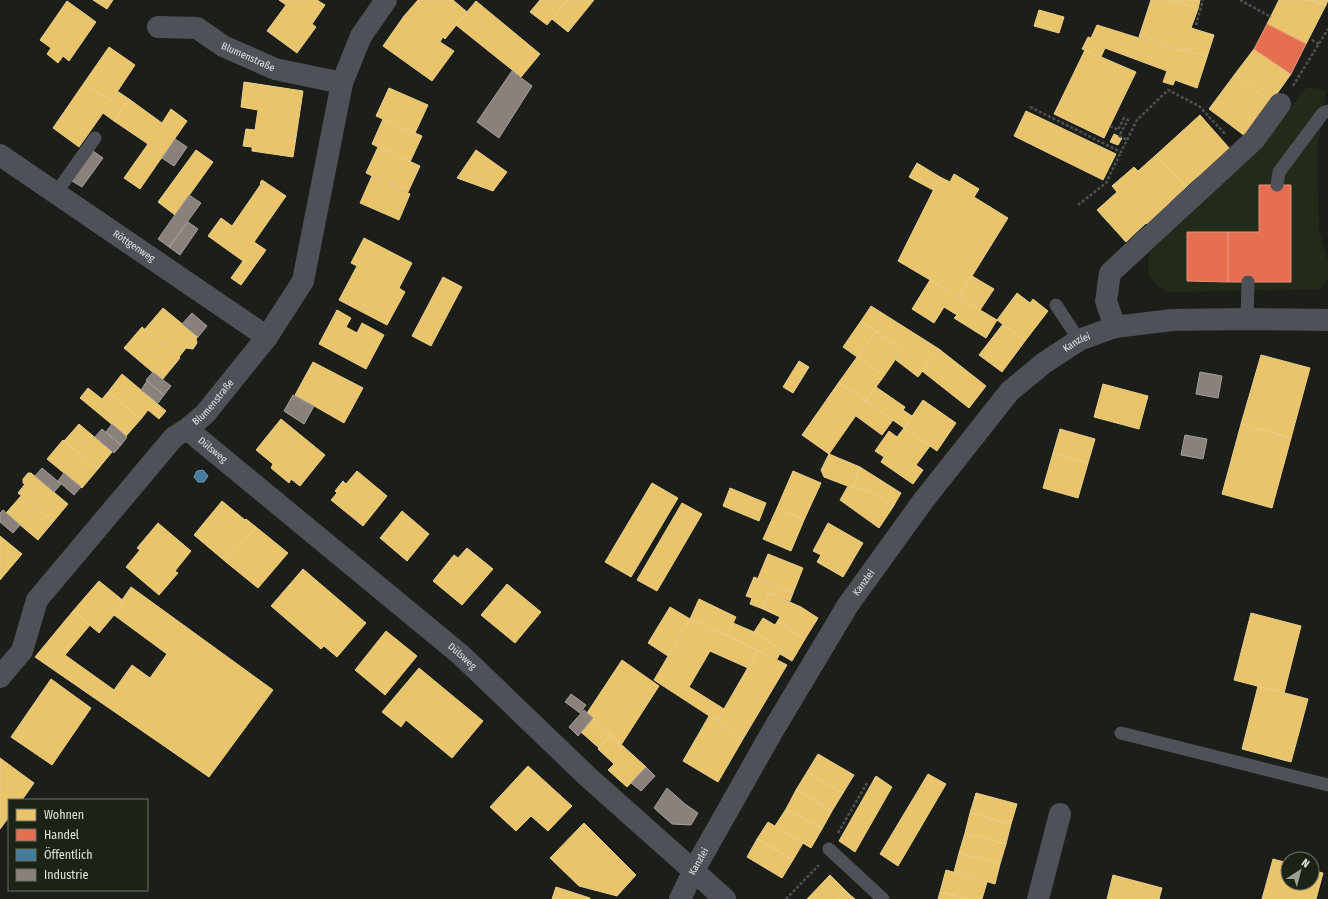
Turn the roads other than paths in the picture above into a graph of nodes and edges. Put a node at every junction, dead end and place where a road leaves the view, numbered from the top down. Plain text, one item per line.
1 (386, 0) edge
2 (158, 27) dead end
3 (342, 83) junction
4 (1280, 104) road end
5 (1328, 111) edge
6 (95, 138) dead end
7 (0, 155) edge
8 (1277, 185) dead end
9 (56, 193) junction
10 (1248, 282) dead end
11 (1056, 305) dead end
12 (1247, 319) junction
13 (1328, 320) edge
14 (1116, 327) junction
15 (267, 337) junction
16 (1080, 340) junction
17 (187, 429) junction
18 (0, 677) edge
19 (1121, 733) dead end
20 (1328, 785) edge
21 (1060, 814) dead end
22 (829, 849) dead end
23 (694, 870) junction
24 (680, 899) edge
25 (725, 899) edge
26 (883, 899) edge
27 (1038, 899) edge

1 - 3 street, Blumenstraße
2 - 3 street, Blumenstraße
3 - 15 street, Blumenstraße
4 - 14 street
5 - 8 lane
6 - 9 lane
7 - 9 street, Röttgenweg
9 - 15 street, Röttgenweg
10 - 12 lane
11 - 16 lane
12 - 13 street, Kanzlei
12 - 14 street, Kanzlei
14 - 16 street, Kanzlei
15 - 17 street, Blumenstraße
16 - 23 street, Kanzlei
17 - 18 street, Blumenstraße
17 - 23 street, Dülsweg
19 - 20 lane
21 - 27 street
22 - 26 lane
23 - 24 street, Kanzlei
23 - 25 street, Dülsweg

